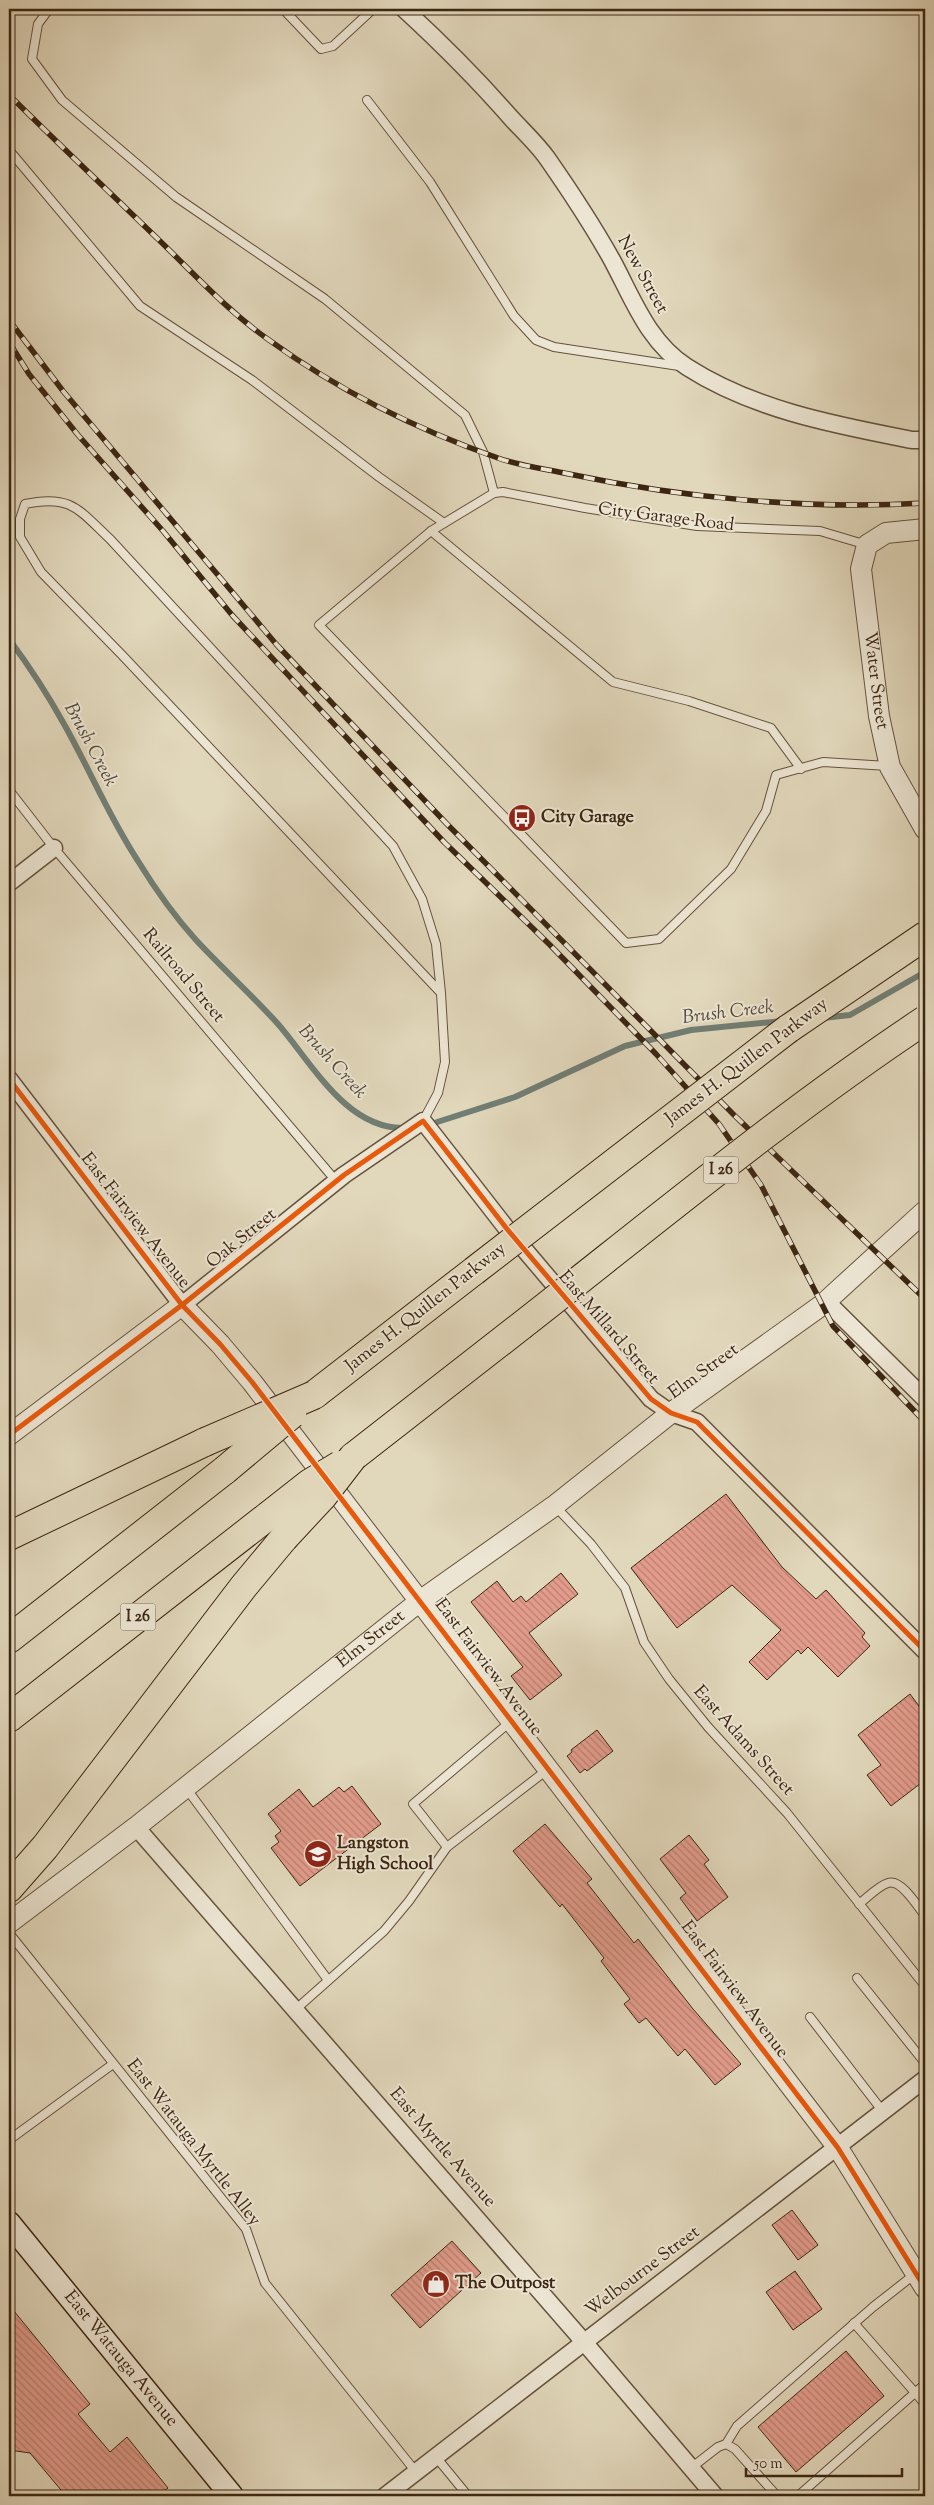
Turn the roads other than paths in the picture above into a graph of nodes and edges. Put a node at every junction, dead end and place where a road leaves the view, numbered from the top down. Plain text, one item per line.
1 (49, 9) edge
2 (283, 9) edge
3 (373, 9) edge
4 (404, 9) edge
5 (367, 100) dead end
6 (9, 150) edge
7 (686, 367) junction
8 (925, 440) edge
9 (494, 493) junction
10 (444, 523) junction
11 (925, 528) edge
12 (431, 532) junction
13 (867, 545) junction
14 (890, 767) junction
15 (801, 769) junction
16 (9, 790) edge
17 (925, 829) edge
18 (54, 848) junction
19 (9, 883) edge
20 (925, 936) edge
21 (441, 993) junction
22 (925, 1020) edge
23 (9, 1079) edge
24 (423, 1121) junction
25 (336, 1181) junction
26 (925, 1211) edge
27 (826, 1301) junction
28 (182, 1305) junction
29 (324, 1387) junction
30 (925, 1399) edge
31 (671, 1413) junction
32 (9, 1435) edge
33 (353, 1457) junction
34 (554, 1506) junction
35 (9, 1536) edge
36 (420, 1601) junction
37 (9, 1639) edge
38 (925, 1651) edge
39 (9, 1718) edge
40 (512, 1721) junction
41 (548, 1769) junction
42 (186, 1788) junction
43 (136, 1827) junction
44 (447, 1847) junction
45 (9, 1888) edge
46 (858, 1904) junction
47 (925, 1916) edge
48 (9, 1923) edge
49 (9, 1933) edge
50 (857, 1978) dead end
51 (328, 1980) junction
52 (925, 1986) edge
53 (295, 2010) junction
54 (810, 2017) dead end
55 (925, 2063) edge
56 (113, 2064) junction
57 (925, 2079) edge
58 (884, 2113) junction
59 (9, 2140) edge
60 (838, 2148) junction
61 (9, 2223) edge
62 (921, 2281) edge
63 (854, 2324) junction
64 (584, 2342) junction
65 (925, 2384) edge
66 (916, 2392) junction
67 (925, 2404) edge
68 (726, 2444) junction
69 (436, 2457) junction
70 (691, 2468) junction
71 (416, 2472) junction
72 (232, 2496) edge
73 (385, 2496) edge
74 (468, 2496) edge
75 (715, 2496) edge
76 (777, 2496) edge
77 (798, 2496) edge

1 - 9 lane
2 - 3 lane
4 - 7 street, New Street
5 - 7 lane
6 - 10 lane
7 - 8 street, New Street
9 - 10 lane
9 - 13 lane, City Garage Road
10 - 12 lane
11 - 13 street
12 - 15 lane
12 - 15 lane
13 - 14 street, Water Street
14 - 15 lane
14 - 17 street, Water Street
16 - 18 lane, Railroad Street
18 - 19 street
18 - 25 lane, Railroad Street
20 - 29 highway, James H. Quillen Parkway, bridge
21 - 21 lane
21 - 24 lane
22 - 33 highway, I 26, bridge
23 - 28 street, East Fairview Avenue
24 - 25 street, Oak Street
24 - 31 street, East Millard Street
25 - 28 street, Oak Street
26 - 27 street, Elm Street
27 - 30 street
27 - 31 street, Elm Street
28 - 32 street, Oak Street
28 - 36 street, East Fairview Avenue
29 - 35 highway, bridge
29 - 37 highway, James H. Quillen Parkway, bridge
31 - 34 street, Elm Street
31 - 38 street, East Millard Street
33 - 39 highway, I 26, bridge
33 - 45 highway, bridge
34 - 36 street, Elm Street
34 - 46 lane, East Adams Street
36 - 40 street, East Fairview Avenue
36 - 42 street, Elm Street
40 - 41 street, East Fairview Avenue
40 - 44 lane
41 - 44 lane
41 - 60 street, East Fairview Avenue
42 - 43 street, Elm Street
42 - 51 lane
43 - 48 street, Elm Street
43 - 53 street, East Myrtle Avenue
44 - 51 lane
46 - 47 lane
46 - 52 lane, East Adams Street
49 - 56 lane, East Watauga Myrtle Alley
50 - 55 lane
51 - 53 lane
53 - 64 street, East Myrtle Avenue
54 - 58 lane
56 - 59 lane
56 - 71 lane, East Watauga Myrtle Alley
57 - 58 street, Welbourne Street
58 - 60 street, Welbourne Street
60 - 62 street, East Fairview Avenue
60 - 64 street, Welbourne Street
61 - 72 main road, East Watauga Avenue
62 - 63 lane
63 - 66 lane
63 - 68 lane
64 - 69 street, Welbourne Street
64 - 70 street, East Myrtle Avenue
65 - 66 lane
66 - 67 lane
66 - 77 lane
68 - 70 lane
68 - 76 lane
69 - 71 street, Welbourne Street
69 - 74 lane
70 - 75 street, East Myrtle Avenue
71 - 73 street, Welbourne Street

